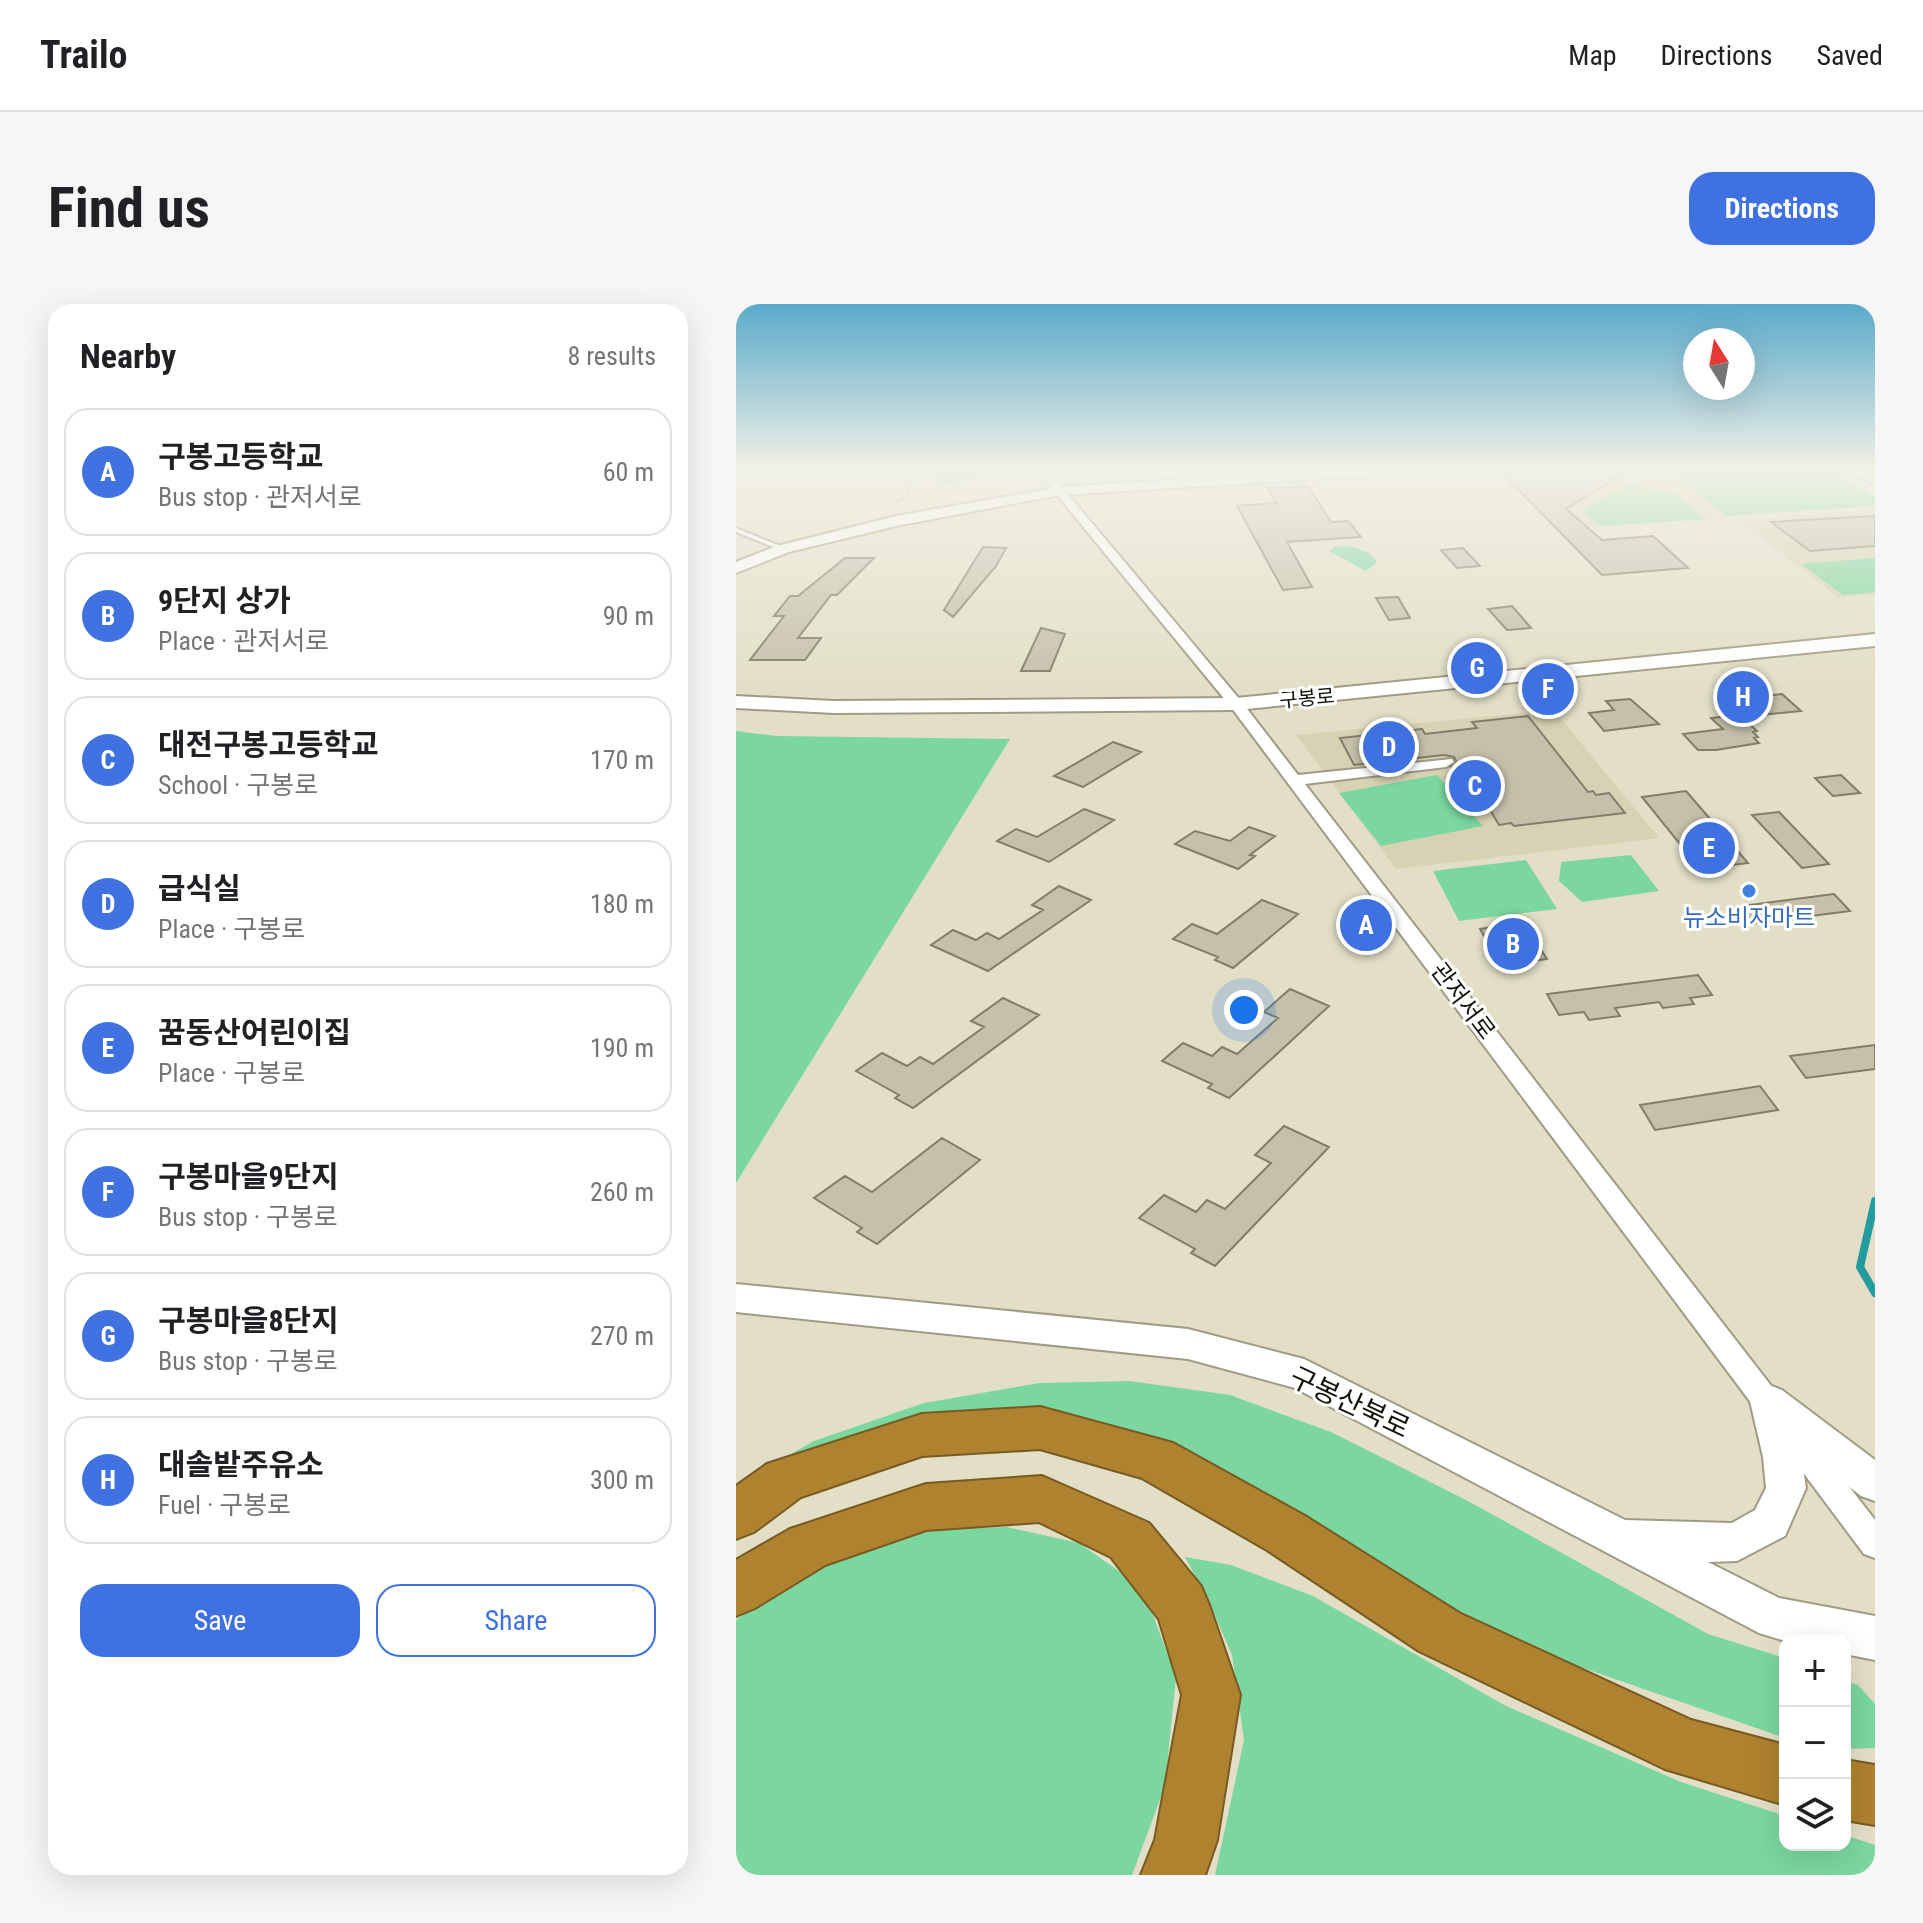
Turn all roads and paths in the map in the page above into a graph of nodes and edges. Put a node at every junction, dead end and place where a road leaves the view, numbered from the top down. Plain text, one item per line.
1 (762, 540) edge
2 (818, 540) edge
3 (1101, 540) edge
4 (783, 549) junction
5 (736, 568) edge
6 (1875, 640) edge
7 (736, 702) edge
8 (1236, 704) junction
9 (1446, 762) dead end
10 (1294, 780) junction
11 (736, 1298) edge
12 (1769, 1401) junction
13 (1875, 1483) edge
14 (736, 1515) edge
15 (1615, 1538) junction
16 (1875, 1544) edge
17 (736, 1590) edge
18 (1875, 1638) edge
19 (1779, 1773) edge
20 (1851, 1791) edge
21 (1875, 1795) edge
22 (1173, 1875) edge

1 - 4 lane
2 - 4 street
3 - 8 street, 관저서로
4 - 5 street
6 - 8 street, 구봉로
7 - 8 street, 구봉로
8 - 10 street, 관저서로
9 - 10 street
10 - 12 street, 관저서로
11 - 15 street, 구봉산북로
12 - 13 street
12 - 15 street
12 - 16 street, 관저서로
14 - 19 highway
15 - 18 street, 구봉산북로
17 - 22 highway
20 - 21 highway

